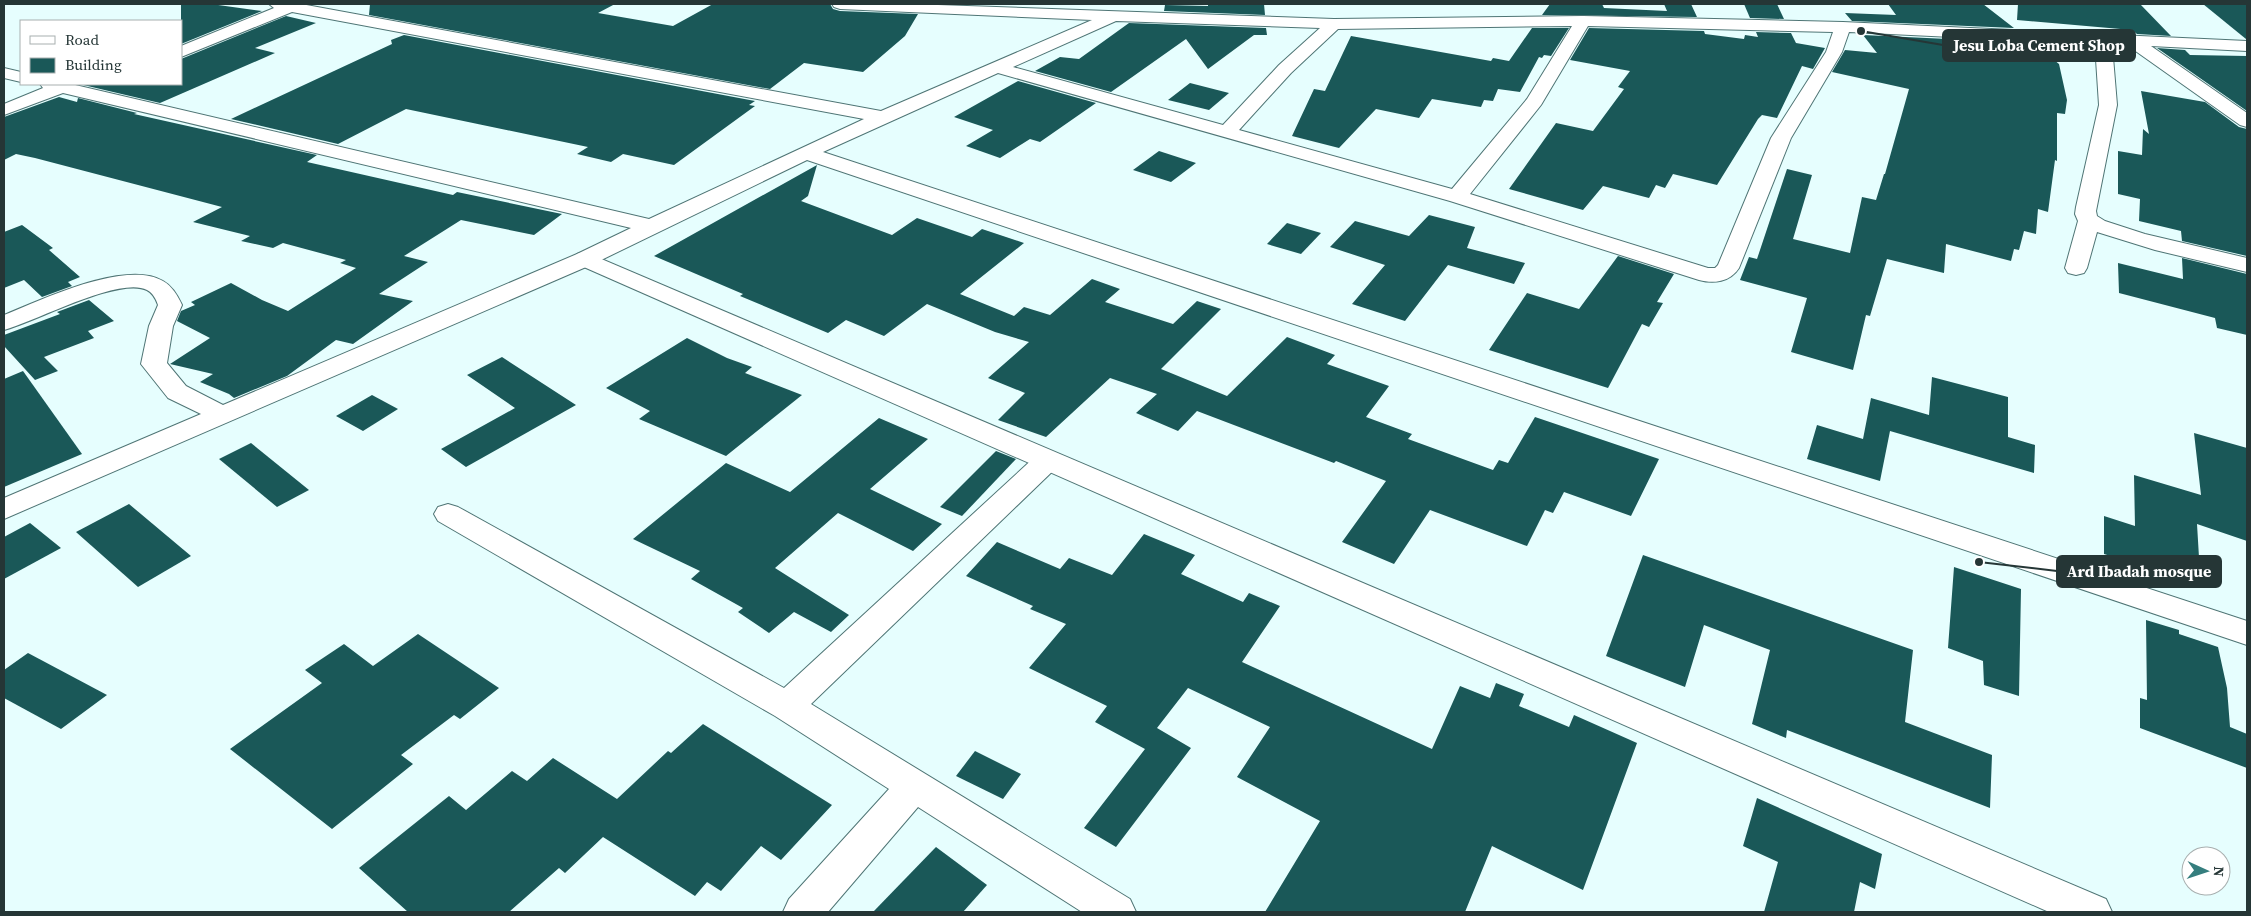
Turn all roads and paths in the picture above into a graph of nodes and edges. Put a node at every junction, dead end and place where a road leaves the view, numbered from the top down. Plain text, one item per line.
1 (840, 4) edge
2 (1532, 4) edge
3 (284, 5) edge
4 (1118, 15) junction
5 (1544, 21) junction
6 (1583, 21) junction
7 (1334, 24) junction
8 (1842, 27) junction
9 (2103, 38) junction
10 (2129, 39) junction
11 (2247, 46) edge
12 (182, 52) edge
13 (996, 67) junction
14 (4, 73) edge
15 (20, 77) edge
16 (55, 85) edge
17 (102, 85) edge
18 (82, 93) junction
19 (4, 110) edge
20 (881, 117) junction
21 (2247, 121) edge
22 (1227, 132) junction
23 (806, 153) junction
24 (1456, 197) junction
25 (2089, 220) junction
26 (651, 226) junction
27 (585, 260) junction
28 (2247, 265) edge
29 (2076, 268) dead end
30 (4, 323) edge
31 (221, 414) junction
32 (1047, 462) junction
33 (4, 509) edge
34 (448, 514) dead end
35 (2247, 633) edge
36 (787, 706) junction
37 (914, 786) junction
38 (802, 912) edge
39 (1116, 912) edge
40 (2092, 912) edge

1 - 4 street
2 - 5 street
3 - 12 street
3 - 20 street
4 - 7 street
4 - 13 street
5 - 6 street
5 - 7 street
6 - 8 street
6 - 24 street
7 - 22 street
8 - 9 street
8 - 24 street
9 - 10 street
9 - 25 street
10 - 11 street
10 - 21 street
13 - 20 street
13 - 22 street
14 - 15 street
16 - 18 street
16 - 19 street
17 - 18 street
18 - 26 street
20 - 23 street
22 - 24 street
23 - 26 street
23 - 35 street
25 - 28 street
25 - 29 street
26 - 27 street
27 - 31 street
27 - 32 street
30 - 31 street
31 - 33 street
32 - 36 street
32 - 40 street
34 - 36 street
36 - 37 street
37 - 38 street
37 - 39 street

